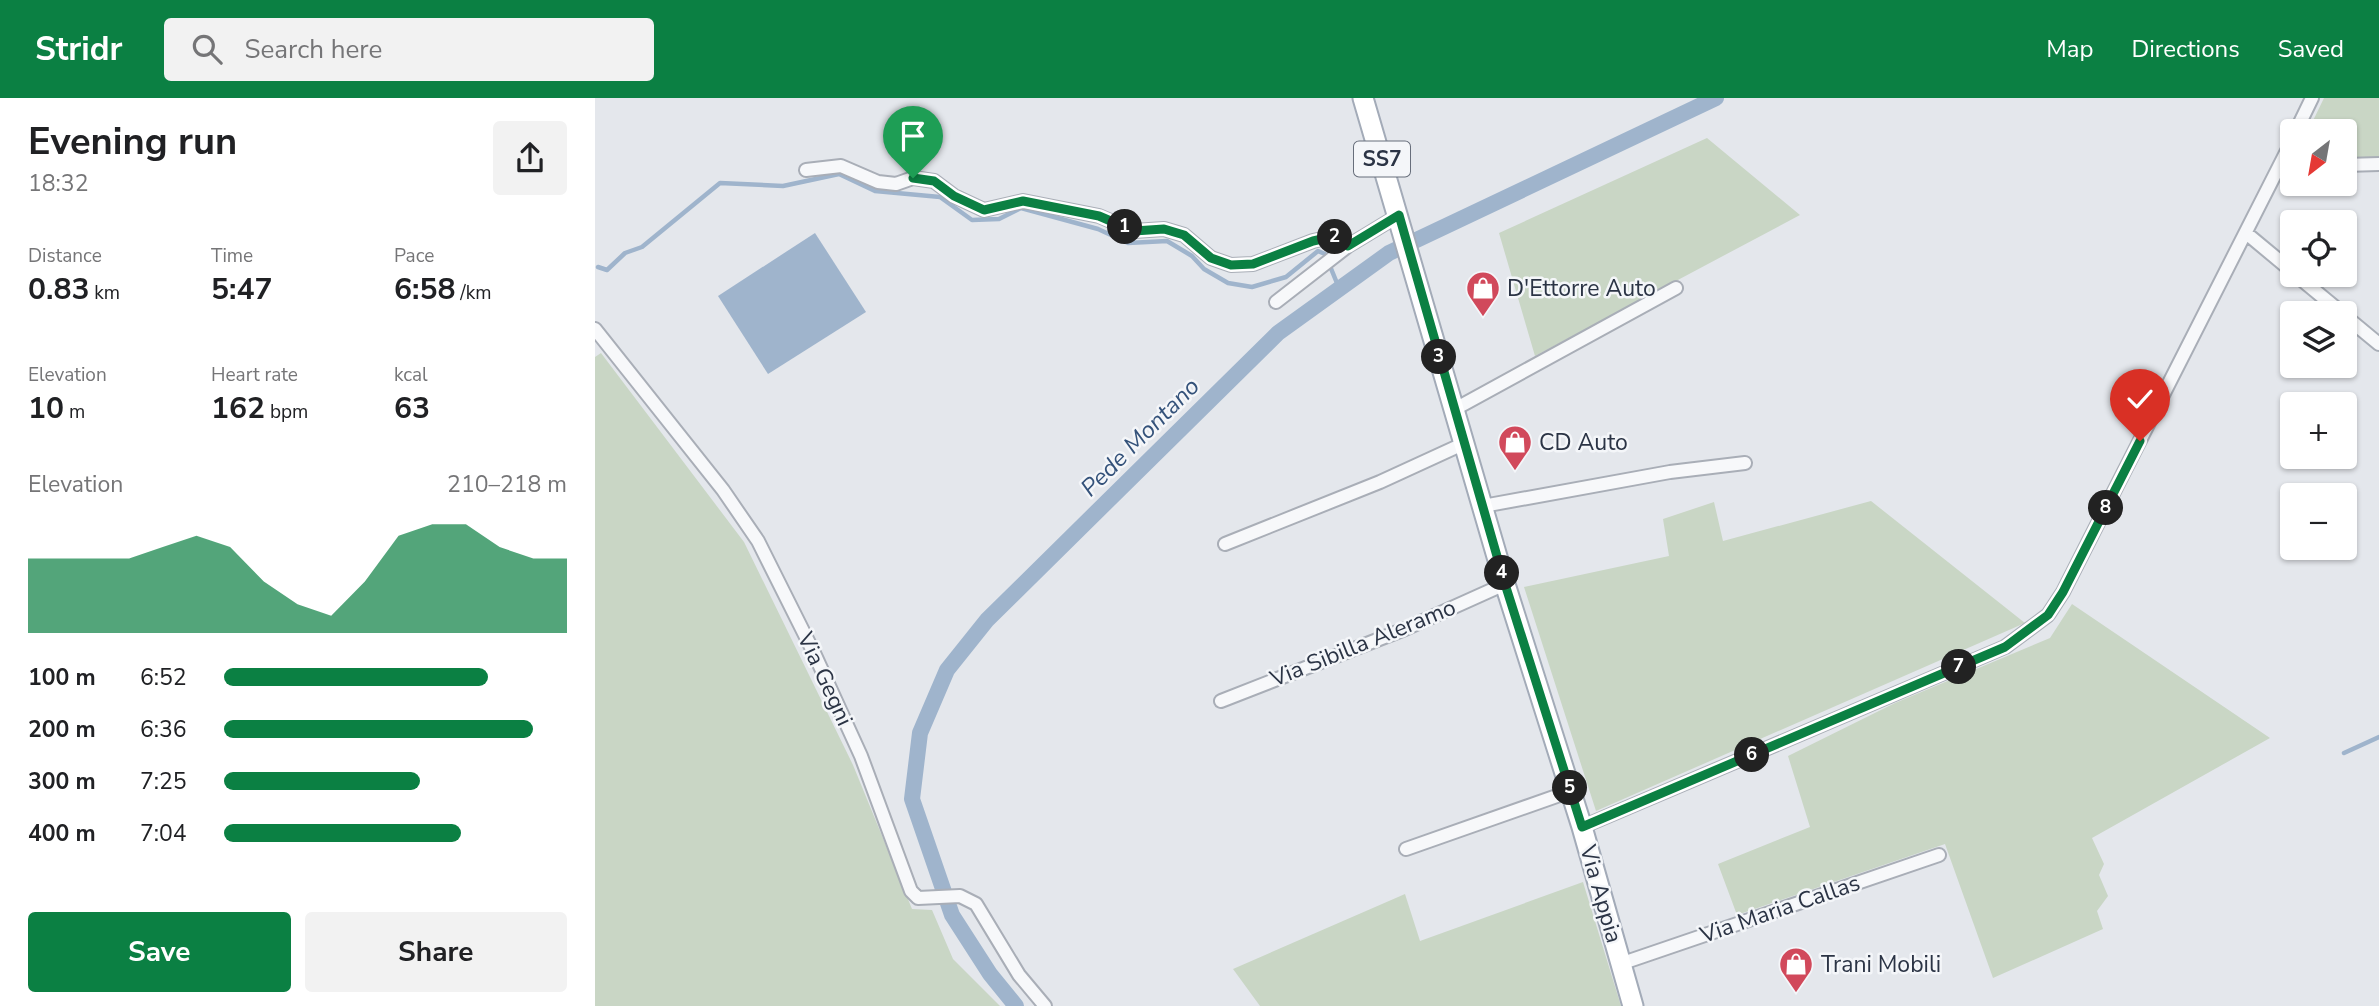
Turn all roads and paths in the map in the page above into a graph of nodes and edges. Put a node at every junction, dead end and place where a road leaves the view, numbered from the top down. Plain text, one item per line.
1 (1363, 98) edge
2 (2312, 98) edge
3 (2302, 119) edge
4 (2379, 164) edge
5 (2357, 165) edge
6 (806, 170) dead end
7 (2280, 176) edge
8 (1400, 218) junction
9 (2246, 233) junction
10 (1348, 246) junction
11 (2280, 261) edge
12 (2310, 287) edge
13 (1676, 288) dead end
14 (2327, 301) edge
15 (1276, 302) dead end
16 (2357, 326) edge
17 (595, 329) edge
18 (2379, 344) edge
19 (1455, 409) junction
20 (1465, 443) junction
21 (1745, 463) dead end
22 (1483, 506) junction
23 (1225, 544) dead end
24 (1505, 584) junction
25 (1220, 701) dead end
26 (1571, 791) junction
27 (1582, 827) junction
28 (1406, 849) dead end
29 (1939, 855) dead end
30 (1621, 964) junction
31 (1045, 1006) edge
32 (1633, 1006) edge

1 - 8 main road, Via Appia / SS7
2 - 3 street
4 - 5 street
6 - 10 street
7 - 9 street
8 - 10 street
8 - 19 main road, Via Appia / SS7
9 - 11 street
9 - 27 street
10 - 15 street
12 - 14 street
13 - 19 street
16 - 18 street
17 - 31 street, Via Gegni
19 - 20 main road, Via Appia / SS7
20 - 22 main road, Via Appia / SS7
20 - 23 street
21 - 22 street
22 - 24 main road, Via Appia / SS7
24 - 25 street, Via Sibilla Aleramo
24 - 26 main road, Via Appia / SS7
26 - 27 main road, Via Appia / SS7
26 - 28 street
27 - 30 main road, Via Appia / SS7
29 - 30 street, Via Maria Callas
30 - 32 main road, Via Appia / SS7

